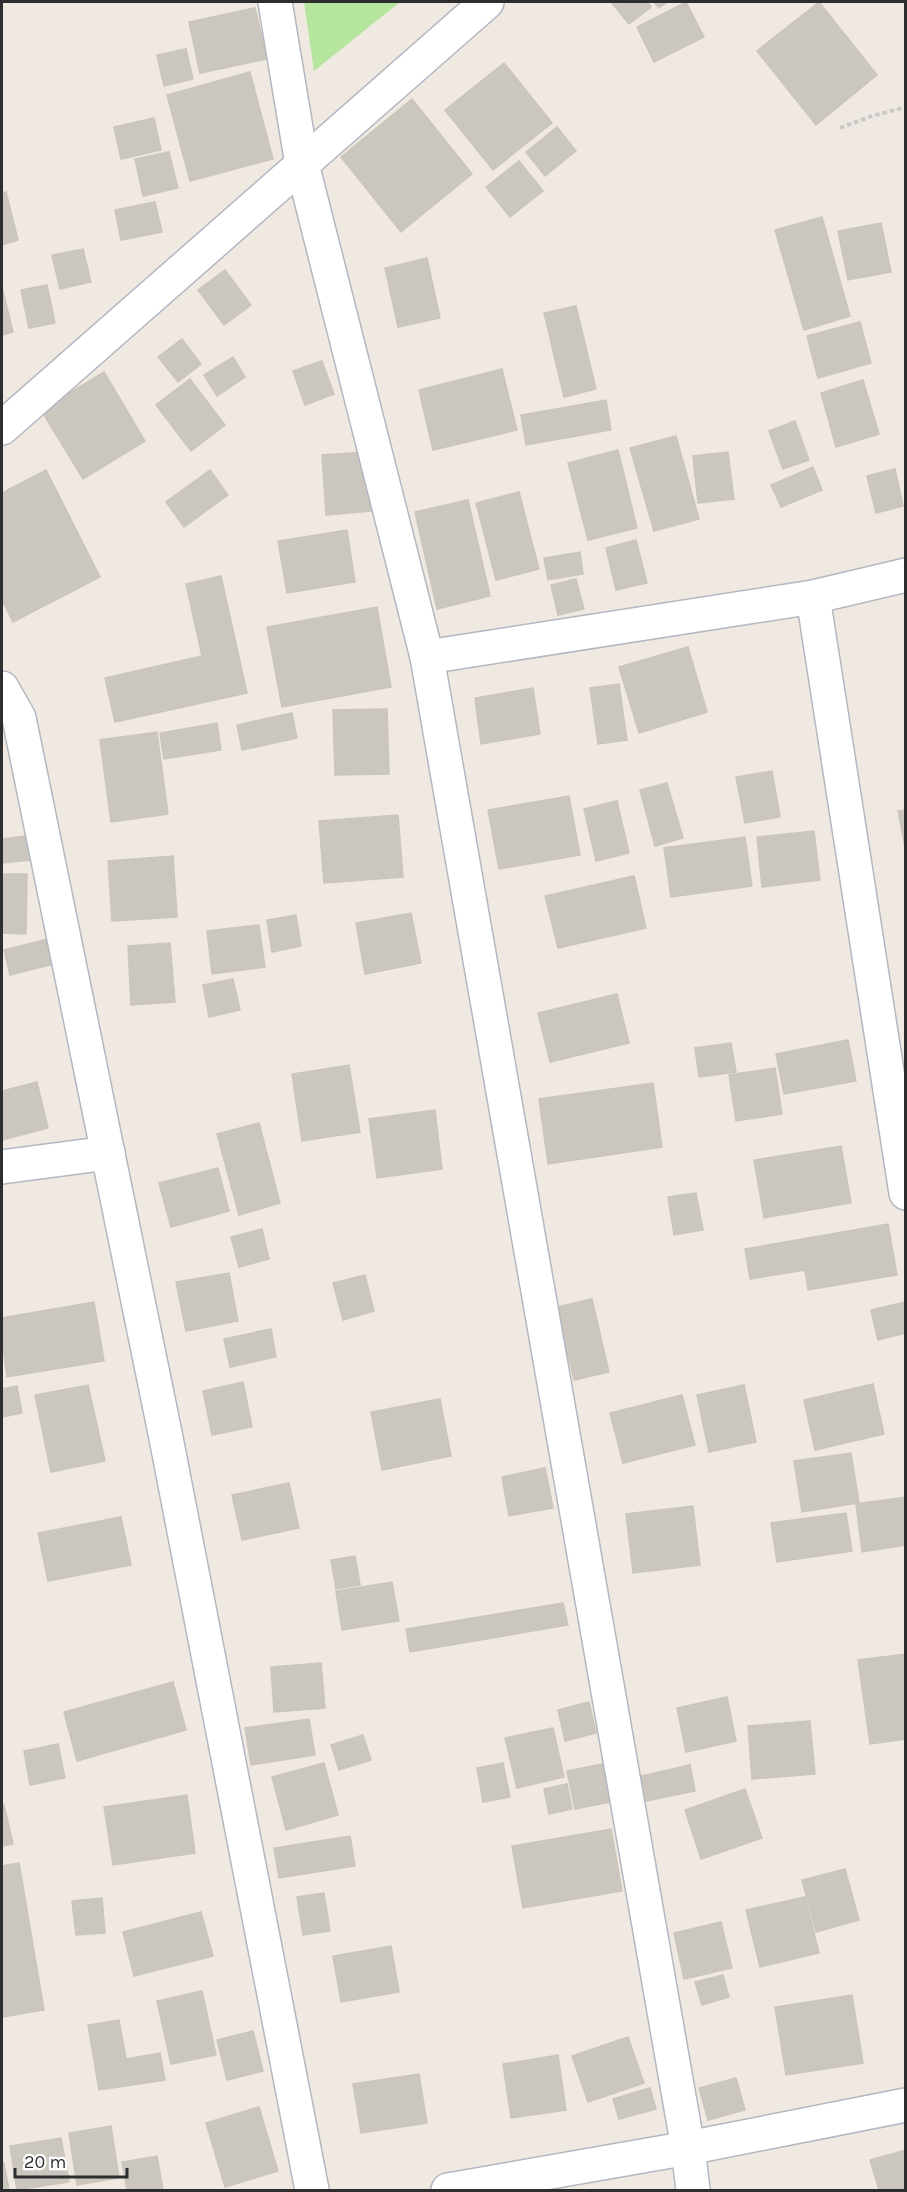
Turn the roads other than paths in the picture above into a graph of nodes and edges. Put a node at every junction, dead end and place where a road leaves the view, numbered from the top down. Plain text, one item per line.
1 (275, 2) edge
2 (487, 2) edge
3 (302, 164) junction
4 (2, 428) edge
5 (906, 574) edge
6 (813, 597) junction
7 (428, 657) junction
8 (2, 688) edge
9 (108, 1153) junction
10 (2, 1167) edge
11 (906, 1194) edge
12 (906, 2105) edge
13 (688, 2148) junction
14 (312, 2190) edge
15 (448, 2190) edge
16 (693, 2190) edge

1 - 3 street
2 - 3 street
3 - 4 street
3 - 7 street
5 - 6 street
6 - 7 street
6 - 11 street
7 - 13 street
8 - 9 street
9 - 10 street
9 - 14 street
12 - 13 street
13 - 15 street
13 - 16 street

